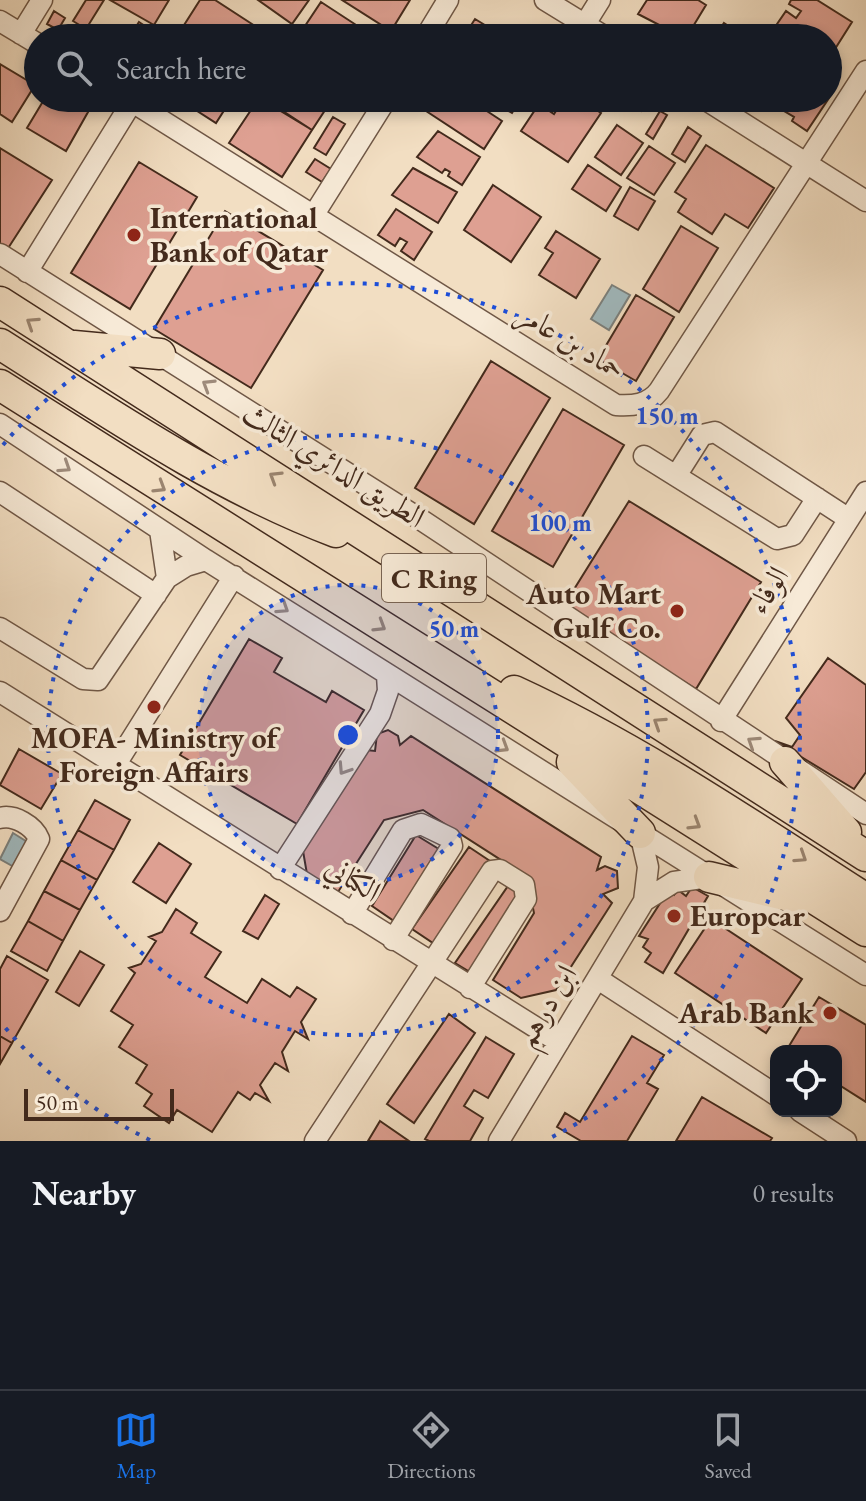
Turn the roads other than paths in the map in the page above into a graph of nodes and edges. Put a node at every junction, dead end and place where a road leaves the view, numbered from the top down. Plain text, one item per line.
1 (42, 0) edge
2 (448, 0) edge
3 (545, 0) edge
4 (600, 0) edge
5 (0, 21) edge
6 (34, 24) edge
7 (433, 24) edge
8 (585, 24) joint
9 (24, 36) edge
10 (866, 71) edge
11 (842, 108) edge
12 (122, 112) edge
13 (148, 112) edge
14 (378, 112) edge
15 (725, 112) edge
16 (840, 112) edge
17 (807, 163) junction
18 (866, 201) edge
19 (313, 216) junction
20 (0, 254) edge
21 (27, 272) junction
22 (0, 302) edge
23 (0, 344) edge
24 (68, 345) junction
25 (160, 354) junction
26 (0, 385) edge
27 (0, 424) edge
28 (644, 456) dead end
29 (676, 476) junction
30 (0, 492) edge
31 (866, 492) edge
32 (817, 498) junction
33 (849, 519) junction
34 (160, 530) junction
35 (397, 555) junction
36 (206, 560) junction
37 (234, 576) junction
38 (162, 586) junction
39 (0, 628) edge
40 (437, 662) junction
41 (387, 675) junction
42 (0, 692) edge
43 (522, 714) junction
44 (721, 721) junction
45 (785, 762) junction
46 (116, 764) junction
47 (866, 814) edge
48 (0, 818) edge
49 (640, 833) junction
50 (866, 855) edge
51 (280, 869) junction
52 (709, 877) junction
53 (866, 899) edge
54 (644, 901) junction
55 (821, 904) junction
56 (0, 911) edge
57 (352, 914) junction
58 (866, 931) edge
59 (393, 940) junction
60 (429, 963) junction
61 (866, 975) edge
62 (598, 979) junction
63 (470, 988) junction
64 (559, 1042) junction
65 (770, 1091) edge
66 (809, 1117) edge
67 (315, 1141) edge
68 (499, 1141) edge
69 (846, 1141) edge

1 - 6 street
2 - 7 street
3 - 8 street
4 - 8 street
5 - 9 street
10 - 11 street, حماد بن عامر
12 - 21 street, حماد بن عامر
13 - 19 street, حماد بن عامر
14 - 19 street
15 - 17 street
16 - 17 street, حماد بن عامر
17 - 18 street
17 - 19 street, حماد بن عامر
20 - 21 street, الطريق الدائري الثالث
21 - 25 street, الطريق الدائري الثالث
24 -> 22 highway, الطريق الدائري الثالث / C Ring
23 - 35 highway
24 - 25 highway
35 -> 24 highway, الطريق الدائري الثالث / C Ring
44 -> 25 street, الطريق الدائري الثالث
26 -> 40 highway, C Ring
27 -> 34 street
28 - 29 street
29 - 32 street
29 - 32 street
30 - 38 street
31 - 33 street, الوفاء
32 - 33 street
33 - 44 street, الوفاء
34 - 36 street
34 - 38 street
50 -> 35 highway, الطريق الدائري الثالث / C Ring
36 - 37 street
36 - 38 street
37 -> 41 street
37 - 46 street
38 - 39 street
40 - 43 highway, C Ring
40 -> 53 highway
41 -> 49 street
41 -> 51 street
42 - 46 street, الكناني
43 - 49 highway
43 -> 55 highway, C Ring
45 -> 44 street, الطريق الدائري الثالث
45 - 47 street, الطريق الدائري الثالث
45 - 50 highway
46 - 51 street, الكناني
48 - 56 street
49 - 52 street
49 - 54 street, ابن درهم
51 - 57 street, الكناني
52 - 54 street, ابن درهم
52 - 55 highway
52 - 61 street
54 - 62 street, ابن درهم
55 - 58 highway, C Ring
57 - 59 street, الكناني
57 - 59 street
59 - 60 street, الكناني
60 - 63 street, الكناني
60 - 63 street
60 - 67 street
62 - 64 street, ابن درهم
62 - 65 street
63 - 64 street, الكناني
64 - 68 street, ابن درهم
66 - 69 street

